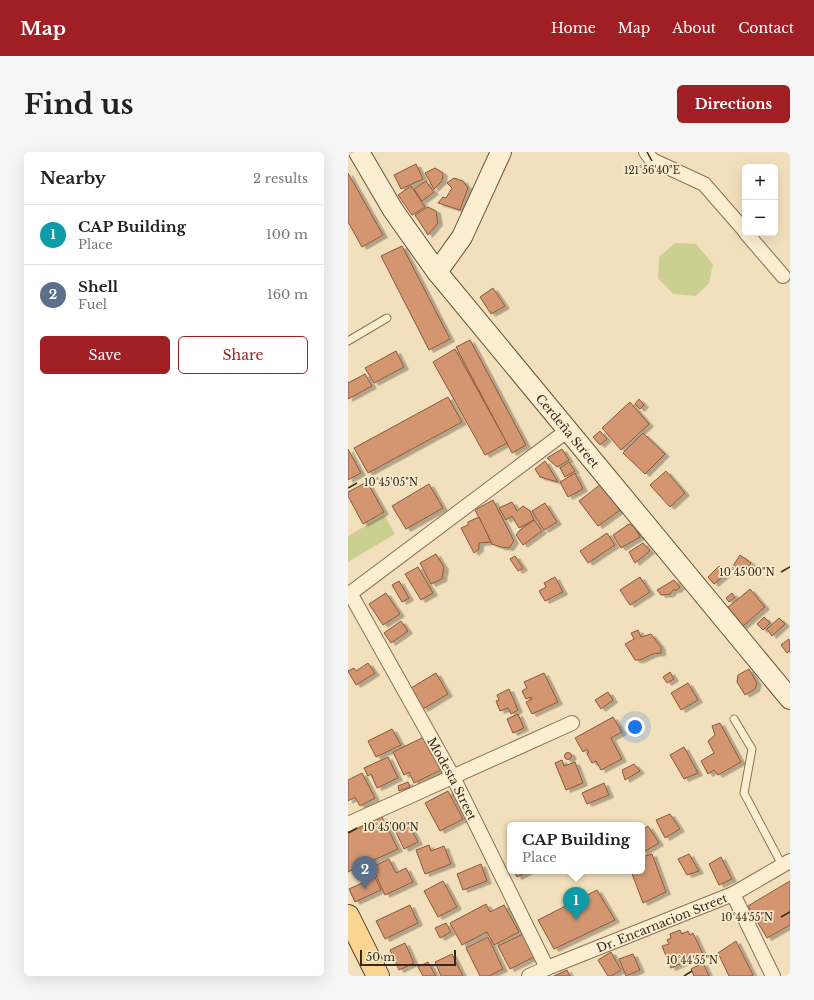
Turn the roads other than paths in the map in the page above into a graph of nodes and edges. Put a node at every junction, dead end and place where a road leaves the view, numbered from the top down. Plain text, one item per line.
1 (359, 152) edge
2 (501, 152) edge
3 (646, 152) edge
4 (742, 227) edge
5 (749, 236) edge
6 (437, 272) junction
7 (783, 276) dead end
8 (387, 318) dead end
9 (348, 341) edge
10 (568, 430) junction
11 (349, 594) edge
12 (790, 700) edge
13 (734, 719) dead end
14 (572, 723) dead end
15 (453, 776) junction
16 (348, 824) edge
17 (786, 863) edge
18 (733, 894) junction
19 (348, 916) edge
20 (348, 940) edge
21 (547, 968) junction
22 (366, 976) edge
23 (378, 976) edge
24 (529, 976) edge
25 (773, 976) edge

1 - 6 main road, Cerdeña Street
2 - 6 main road
3 - 4 street
5 - 7 street
6 - 10 main road, Cerdeña Street
8 - 9 lane
10 - 11 street
10 - 12 main road, Cerdeña Street
11 - 15 street, Modesta Street
13 - 17 lane
14 - 15 street
15 - 16 street
15 - 21 street, Modesta Street
17 - 18 street, Dr. Encarnacion Street
18 - 21 street, Dr. Encarnacion Street
18 - 25 street
19 - 23 main road
20 - 22 main road
21 - 24 street, Dr. Encarnacion Street

